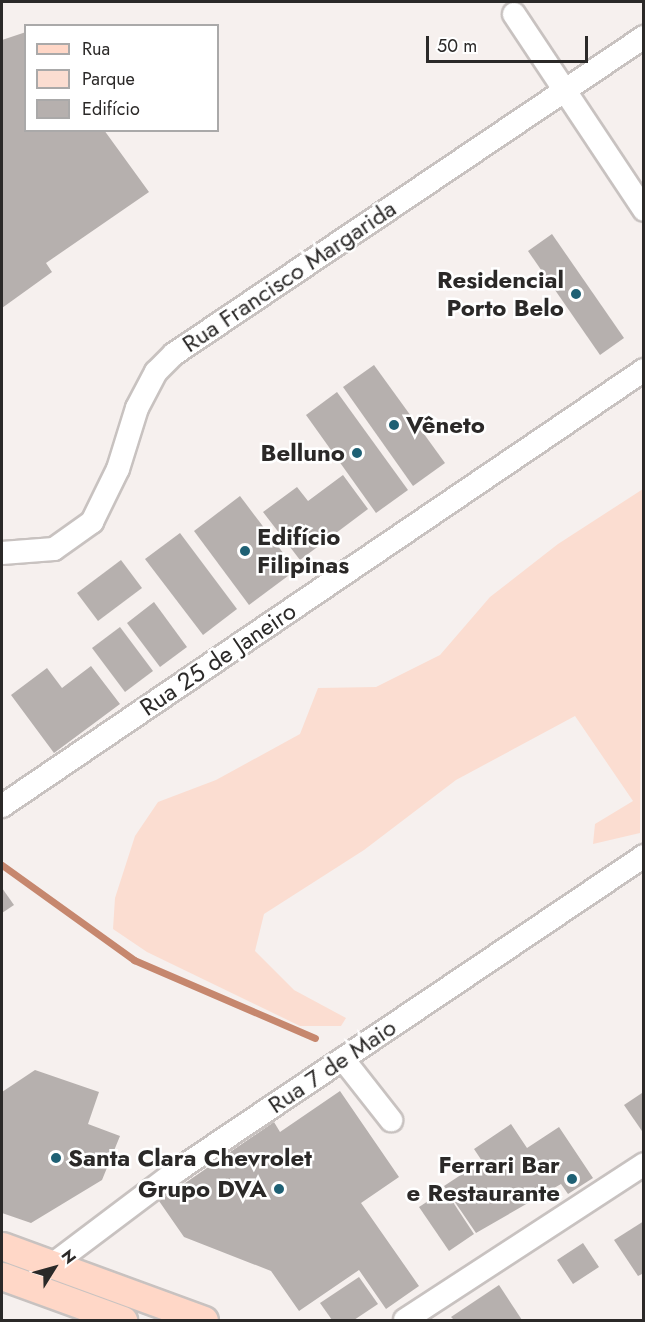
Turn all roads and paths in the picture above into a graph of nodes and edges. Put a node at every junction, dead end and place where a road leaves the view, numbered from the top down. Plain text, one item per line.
1 (514, 14) dead end
2 (644, 37) edge
3 (566, 92) junction
4 (644, 210) edge
5 (644, 370) edge
6 (2, 553) edge
7 (2, 806) edge
8 (644, 856) edge
9 (343, 1059) junction
10 (391, 1120) dead end
11 (644, 1164) edge
12 (2, 1246) edge
13 (51, 1264) junction
14 (2, 1276) edge
15 (27, 1285) junction
16 (111, 1318) edge
17 (204, 1320) edge
18 (405, 1320) edge

1 - 3 street
2 - 3 street, Rua Francisco Margarida
3 - 4 street
3 - 6 street, Rua Francisco Margarida
5 - 7 street, Rua 25 de Janeiro
8 - 9 street, Rua 7 de Maio
9 - 10 street
9 - 13 street, Rua 7 de Maio
11 - 18 street
12 - 13 main road
13 - 15 street, Rua 7 de Maio
13 - 17 main road
14 - 15 main road
15 - 16 main road

